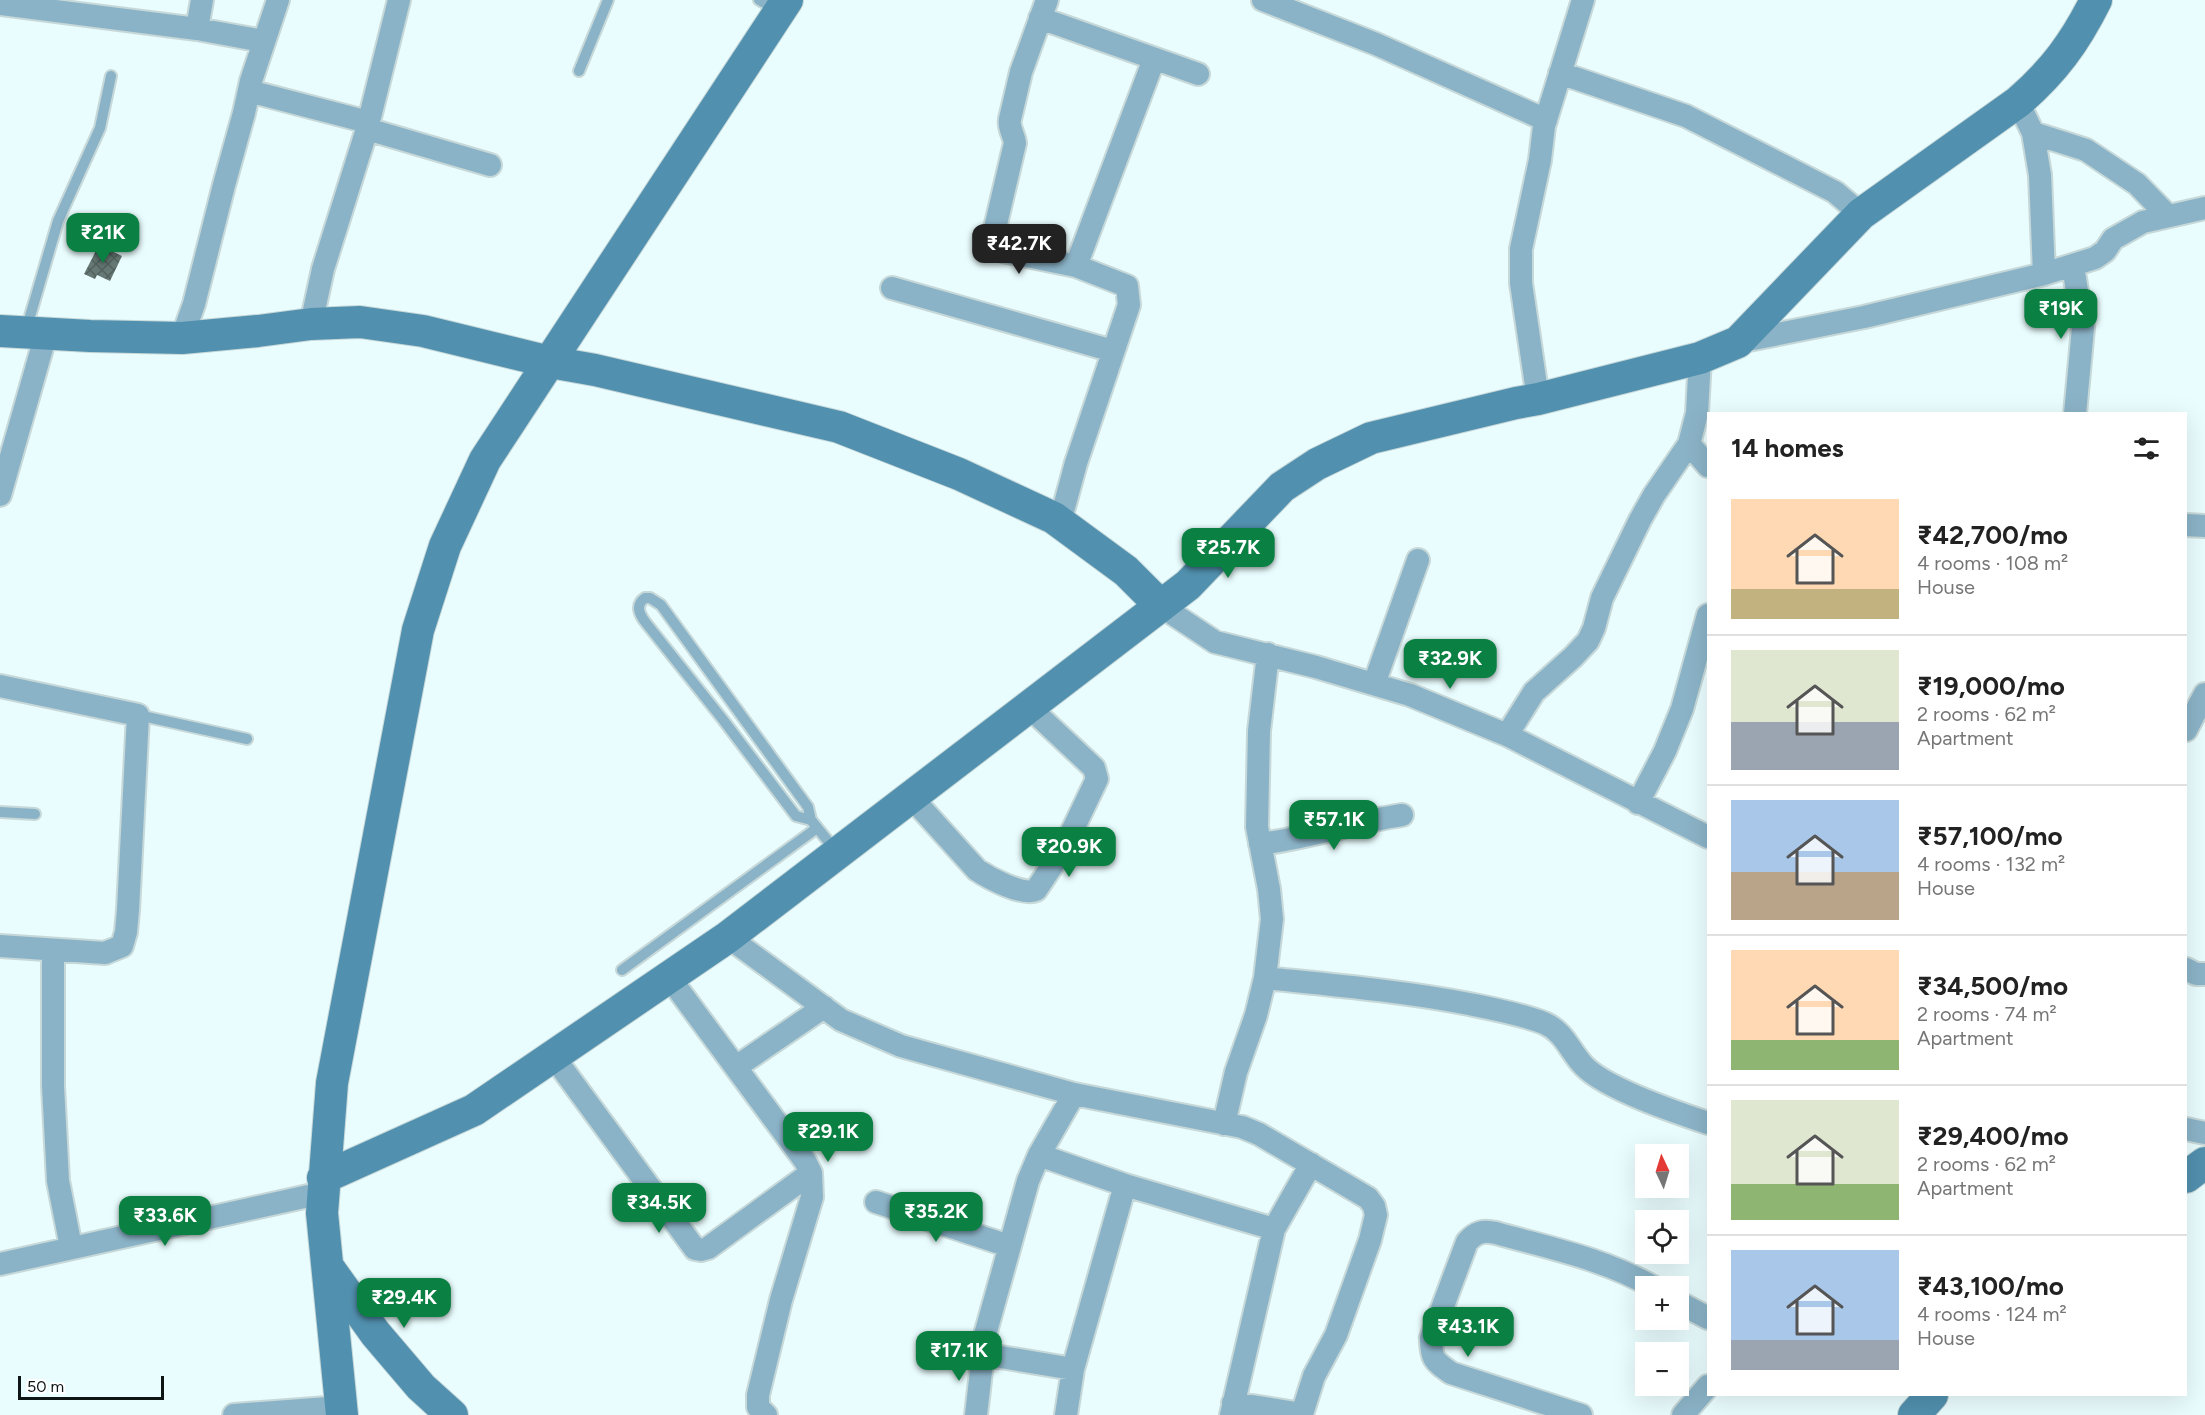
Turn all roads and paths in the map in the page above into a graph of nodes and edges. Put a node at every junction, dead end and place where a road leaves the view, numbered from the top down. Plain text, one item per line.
1 (202, 0) edge
2 (278, 0) edge
3 (399, 0) edge
4 (608, 0) edge
5 (1583, 0) edge
6 (2096, 0) edge
7 (1277, 2) edge
8 (0, 4) edge
9 (776, 4) edge
10 (1043, 9) edge
11 (197, 28) junction
12 (263, 41) junction
13 (1154, 59) junction
14 (579, 71) dead end
15 (1560, 73) junction
16 (1197, 74) dead end
17 (111, 76) dead end
18 (249, 91) junction
19 (2018, 102) junction
20 (1546, 120) junction
21 (368, 125) junction
22 (2033, 133) junction
23 (490, 165) dead end
24 (2205, 208) edge
25 (1861, 214) junction
26 (2167, 215) junction
27 (1076, 266) junction
28 (2073, 266) junction
29 (2044, 274) junction
30 (892, 288) dead end
31 (311, 324) junction
32 (24, 333) edge
33 (182, 338) junction
34 (1738, 342) junction
35 (1113, 351) junction
36 (1700, 358) junction
37 (550, 362) junction
38 (1538, 399) junction
39 (2075, 412) edge
40 (1689, 444) junction
41 (1707, 465) edge
42 (0, 495) edge
43 (1060, 522) junction
44 (2187, 525) edge
45 (2205, 526) edge
46 (1418, 560) dead end
47 (1161, 606) junction
48 (1707, 619) edge
49 (1268, 654) junction
50 (1374, 684) junction
51 (0, 686) edge
52 (2205, 694) edge
53 (1029, 707) junction
54 (138, 715) junction
55 (2187, 728) edge
56 (1507, 735) junction
57 (247, 740) dead end
58 (911, 797) junction
59 (1638, 803) junction
60 (0, 812) edge
61 (35, 814) dead end
62 (1402, 815) dead end
63 (814, 824) junction
64 (1707, 837) edge
65 (1260, 844) junction
66 (837, 853) junction
67 (728, 937) junction
68 (0, 946) edge
69 (53, 950) junction
70 (622, 970) dead end
71 (2187, 970) edge
72 (2205, 974) edge
73 (669, 977) junction
74 (1265, 978) junction
75 (824, 1007) junction
76 (554, 1056) junction
77 (736, 1067) junction
78 (1074, 1095) junction
79 (1707, 1123) edge
80 (1224, 1124) junction
81 (2187, 1129) edge
82 (2205, 1133) edge
83 (1039, 1155) junction
84 (2205, 1163) edge
85 (1311, 1164) junction
86 (811, 1173) junction
87 (2187, 1176) edge
88 (323, 1185) junction
89 (1125, 1185) junction
90 (876, 1202) dead end
91 (1274, 1229) junction
92 (1009, 1246) junction
93 (71, 1247) junction
94 (0, 1264) edge
95 (327, 1267) junction
96 (1635, 1277) edge
97 (1689, 1308) edge
98 (1707, 1317) edge
99 (983, 1354) junction
100 (1073, 1369) junction
101 (1707, 1387) edge
102 (1232, 1409) edge
103 (341, 1411) edge
104 (234, 1415) edge
105 (453, 1415) edge
106 (766, 1415) edge
107 (976, 1415) edge
108 (1066, 1415) edge
109 (1302, 1415) edge
110 (1581, 1415) edge
111 (1683, 1415) edge

1 - 11 street
2 - 12 street
3 - 21 street
4 - 14 lane
5 - 15 street
6 - 19 street
7 - 20 street
8 - 11 street
9 - 37 street
10 - 13 street
10 - 27 street
11 - 12 street
12 - 18 street
13 - 16 street
13 - 27 street
15 - 20 street
15 - 25 street
17 - 32 lane
18 - 21 street
18 - 33 street
19 - 22 street
19 - 25 street
20 - 38 street
21 - 23 street
21 - 31 street
22 - 26 street
22 - 29 street
24 - 26 street
25 - 34 street
26 - 28 street
27 - 35 street
28 - 29 street
28 - 39 street
29 - 34 street
30 - 35 street
31 - 33 street
31 - 37 street
32 - 33 street
32 - 42 street
34 - 36 street
35 - 43 street
36 - 38 street
36 - 40 street
37 - 43 street
37 - 88 street
38 - 47 street
40 - 41 street
40 - 56 street
43 - 47 street
44 - 45 street
46 - 50 street
47 - 49 street
47 - 53 street
48 - 59 street
49 - 50 street
49 - 65 street
50 - 56 street
51 - 54 street
52 - 55 street
53 - 58 street
53 - 58 street
54 - 57 lane
54 - 69 street
56 - 59 street
58 - 66 street
59 - 64 street
60 - 61 lane
62 - 65 street
63 - 63 lane
63 - 66 lane
63 - 70 lane
65 - 74 street
66 - 67 street
67 - 73 street
67 - 75 street
68 - 69 street
69 - 93 street
71 - 72 street
73 - 76 street
73 - 77 street
74 - 79 street
74 - 80 street
75 - 77 street
75 - 78 street
76 - 86 street
76 - 88 street
77 - 86 street
78 - 80 street
78 - 83 street
80 - 85 street
81 - 82 street
83 - 89 street
83 - 92 street
84 - 87 street
85 - 91 street
85 - 109 street
86 - 106 street
88 - 93 street
88 - 95 street
89 - 91 street
89 - 100 street
90 - 92 street
91 - 102 street
92 - 99 street
93 - 94 street
95 - 103 street
95 - 105 street
96 - 110 street
97 - 98 street
99 - 100 street
99 - 107 street
100 - 108 street
101 - 111 street
102 - 109 street
103 - 104 street

